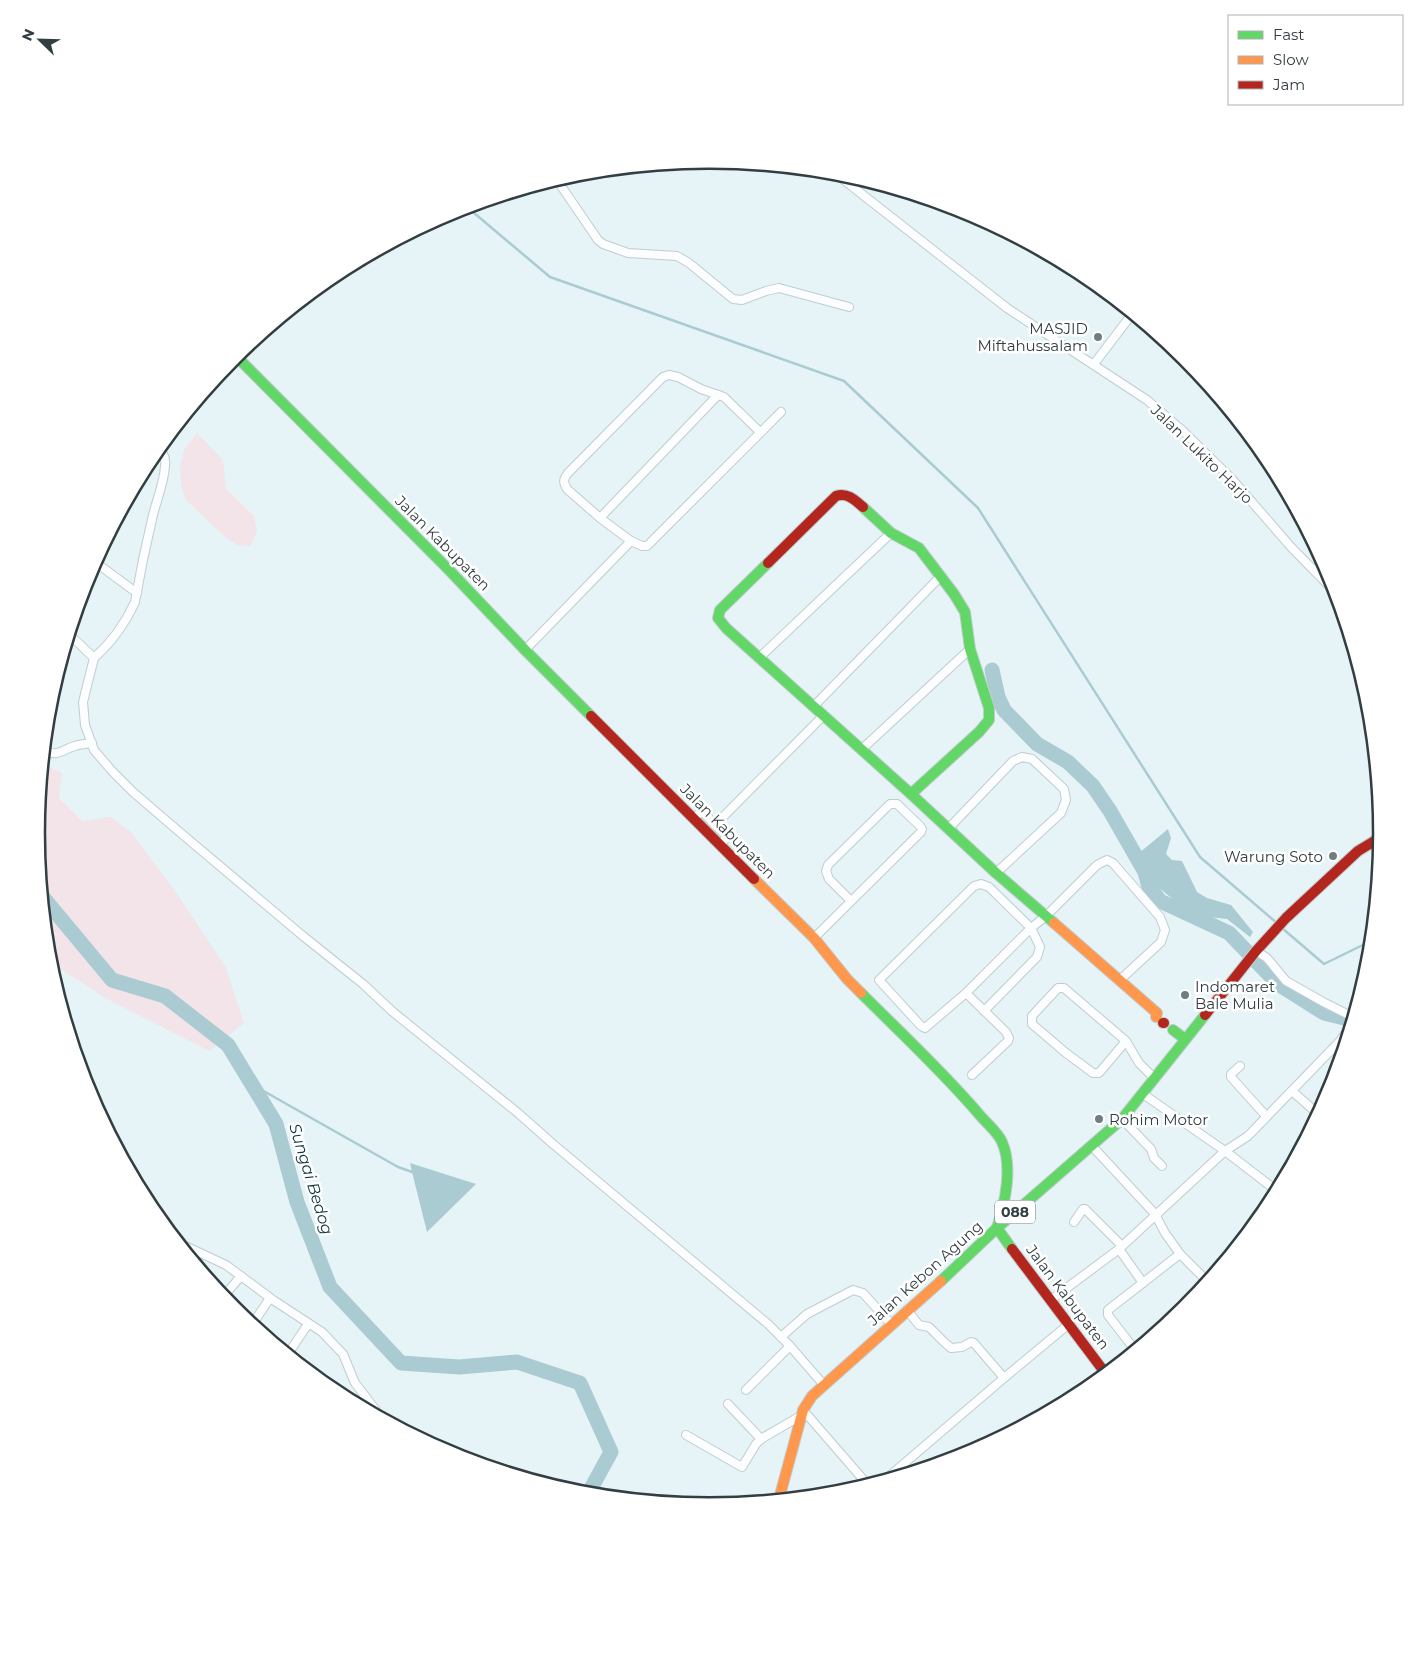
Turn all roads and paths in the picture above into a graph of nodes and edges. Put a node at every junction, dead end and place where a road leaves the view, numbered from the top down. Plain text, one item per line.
1 (850, 185) edge
2 (561, 186) edge
3 (849, 307) dead end
4 (1128, 319) edge
5 (242, 362) edge
6 (1094, 364) junction
7 (718, 396) junction
8 (781, 412) dead end
9 (760, 432) junction
10 (164, 456) edge
11 (600, 518) junction
12 (891, 533) junction
13 (631, 541) junction
14 (101, 567) edge
15 (941, 576) junction
16 (1322, 578) edge
17 (136, 593) junction
18 (74, 639) edge
19 (525, 650) junction
20 (970, 650) junction
21 (94, 658) junction
22 (760, 658) junction
23 (813, 707) junction
24 (823, 716) junction
25 (92, 743) junction
26 (861, 750) junction
27 (50, 752) edge
28 (911, 794) junction
29 (694, 818) junction
30 (715, 825) junction
31 (948, 829) junction
32 (1373, 843) edge
33 (721, 845) junction
34 (996, 873) junction
35 (851, 901) junction
36 (1046, 916) junction
37 (1031, 928) junction
38 (814, 938) junction
39 (1256, 951) junction
40 (1120, 980) junction
41 (966, 993) junction
42 (984, 1011) junction
43 (1347, 1014) edge
44 (1161, 1021) dead end
45 (1173, 1030) dead end
46 (1185, 1039) junction
47 (1126, 1040) junction
48 (1340, 1041) edge
49 (1240, 1066) dead end
50 (972, 1075) dead end
51 (1154, 1078) junction
52 (1292, 1090) junction
53 (1143, 1094) junction
54 (1313, 1109) edge
55 (1266, 1116) junction
56 (1122, 1119) junction
57 (1092, 1146) junction
58 (1225, 1151) junction
59 (1162, 1166) dead end
60 (1271, 1186) edge
61 (1155, 1214) junction
62 (1074, 1222) dead end
63 (997, 1228) junction
64 (1120, 1247) junction
65 (191, 1249) edge
66 (1180, 1254) junction
67 (240, 1276) junction
68 (1202, 1277) edge
69 (1143, 1283) junction
70 (228, 1291) edge
71 (270, 1298) junction
72 (1052, 1299) junction
73 (907, 1310) junction
74 (256, 1319) edge
75 (308, 1324) junction
76 (891, 1324) junction
77 (1069, 1324) junction
78 (782, 1337) junction
79 (1131, 1345) edge
80 (790, 1346) junction
81 (291, 1349) edge
82 (1102, 1368) edge
83 (1004, 1378) junction
84 (823, 1384) junction
85 (746, 1390) dead end
86 (728, 1404) dead end
87 (373, 1406) edge
88 (802, 1412) junction
89 (686, 1435) dead end
90 (761, 1439) junction
91 (896, 1470) edge
92 (863, 1479) edge
93 (780, 1493) edge

1 - 6 street, Jalan Lukito Harjo
2 - 3 street
4 - 6 street
5 - 19 main road, Jalan Kabupaten
6 - 16 street, Jalan Lukito Harjo
7 - 9 street
7 - 11 street
7 - 11 street
8 - 9 street
9 - 13 street
10 - 17 street
11 - 13 street
12 - 15 main road
12 - 22 street
12 - 22 main road
13 - 19 street
14 - 17 street
15 - 20 main road
15 - 23 street
17 - 21 street
18 - 21 street
19 - 29 main road, Jalan Kabupaten
20 - 26 street
20 - 28 main road
21 - 25 street
22 - 23 main road
23 - 24 main road
24 - 26 main road
24 - 30 street
25 - 27 street
25 - 78 street
26 - 28 main road
28 - 31 main road
29 - 30 street
29 - 33 main road, Jalan Kabupaten
30 - 33 street
31 - 34 main road
31 - 34 street
32 - 39 main road, Jalan Kebon Agung / 088
33 - 38 main road, Jalan Kabupaten
34 - 36 main road
35 - 35 street
35 - 38 street
36 - 37 street
36 - 40 main road
36 - 40 street
37 - 41 street
37 - 41 street
37 - 42 street
38 - 63 main road, Jalan Kabupaten
39 - 43 street
39 - 46 main road, Jalan Kebon Agung / 088
40 - 44 main road
41 - 42 street
42 - 50 street
45 - 46 main road
46 - 51 main road, Jalan Kebon Agung / 088
47 - 47 street
47 - 51 street
48 - 52 street
49 - 55 street
51 - 53 main road, Jalan Kebon Agung / 088
52 - 54 street
52 - 55 street
53 - 56 main road, Jalan Kebon Agung / 088
53 - 58 street
55 - 58 street
56 - 57 main road, Jalan Kebon Agung / 088
56 - 59 street
57 - 61 street
57 - 63 main road, Jalan Kebon Agung / 088
58 - 60 street
58 - 61 street
61 - 64 street
61 - 66 street
62 - 64 street
63 - 72 main road, Jalan Kabupaten
63 - 73 main road, Jalan Kebon Agung / 088
64 - 69 street
64 - 72 street
65 - 67 street
66 - 68 street
66 - 69 street
67 - 70 street
67 - 71 street
69 - 79 street
71 - 74 street
71 - 75 street
72 - 77 main road, Jalan Kabupaten
73 - 76 main road, Jalan Kebon Agung / 088
73 - 83 street
75 - 81 street
75 - 87 street
76 - 78 street
76 - 84 main road, Jalan Kebon Agung / 088
77 - 82 main road, Jalan Kabupaten
77 - 83 street
78 - 80 street
80 - 84 street
80 - 85 street
83 - 91 street
84 - 88 main road, Jalan Kebon Agung / 088
86 - 90 street
88 - 90 street
88 - 92 street
88 - 93 main road, Jalan Kebon Agung / 088
89 - 90 street

